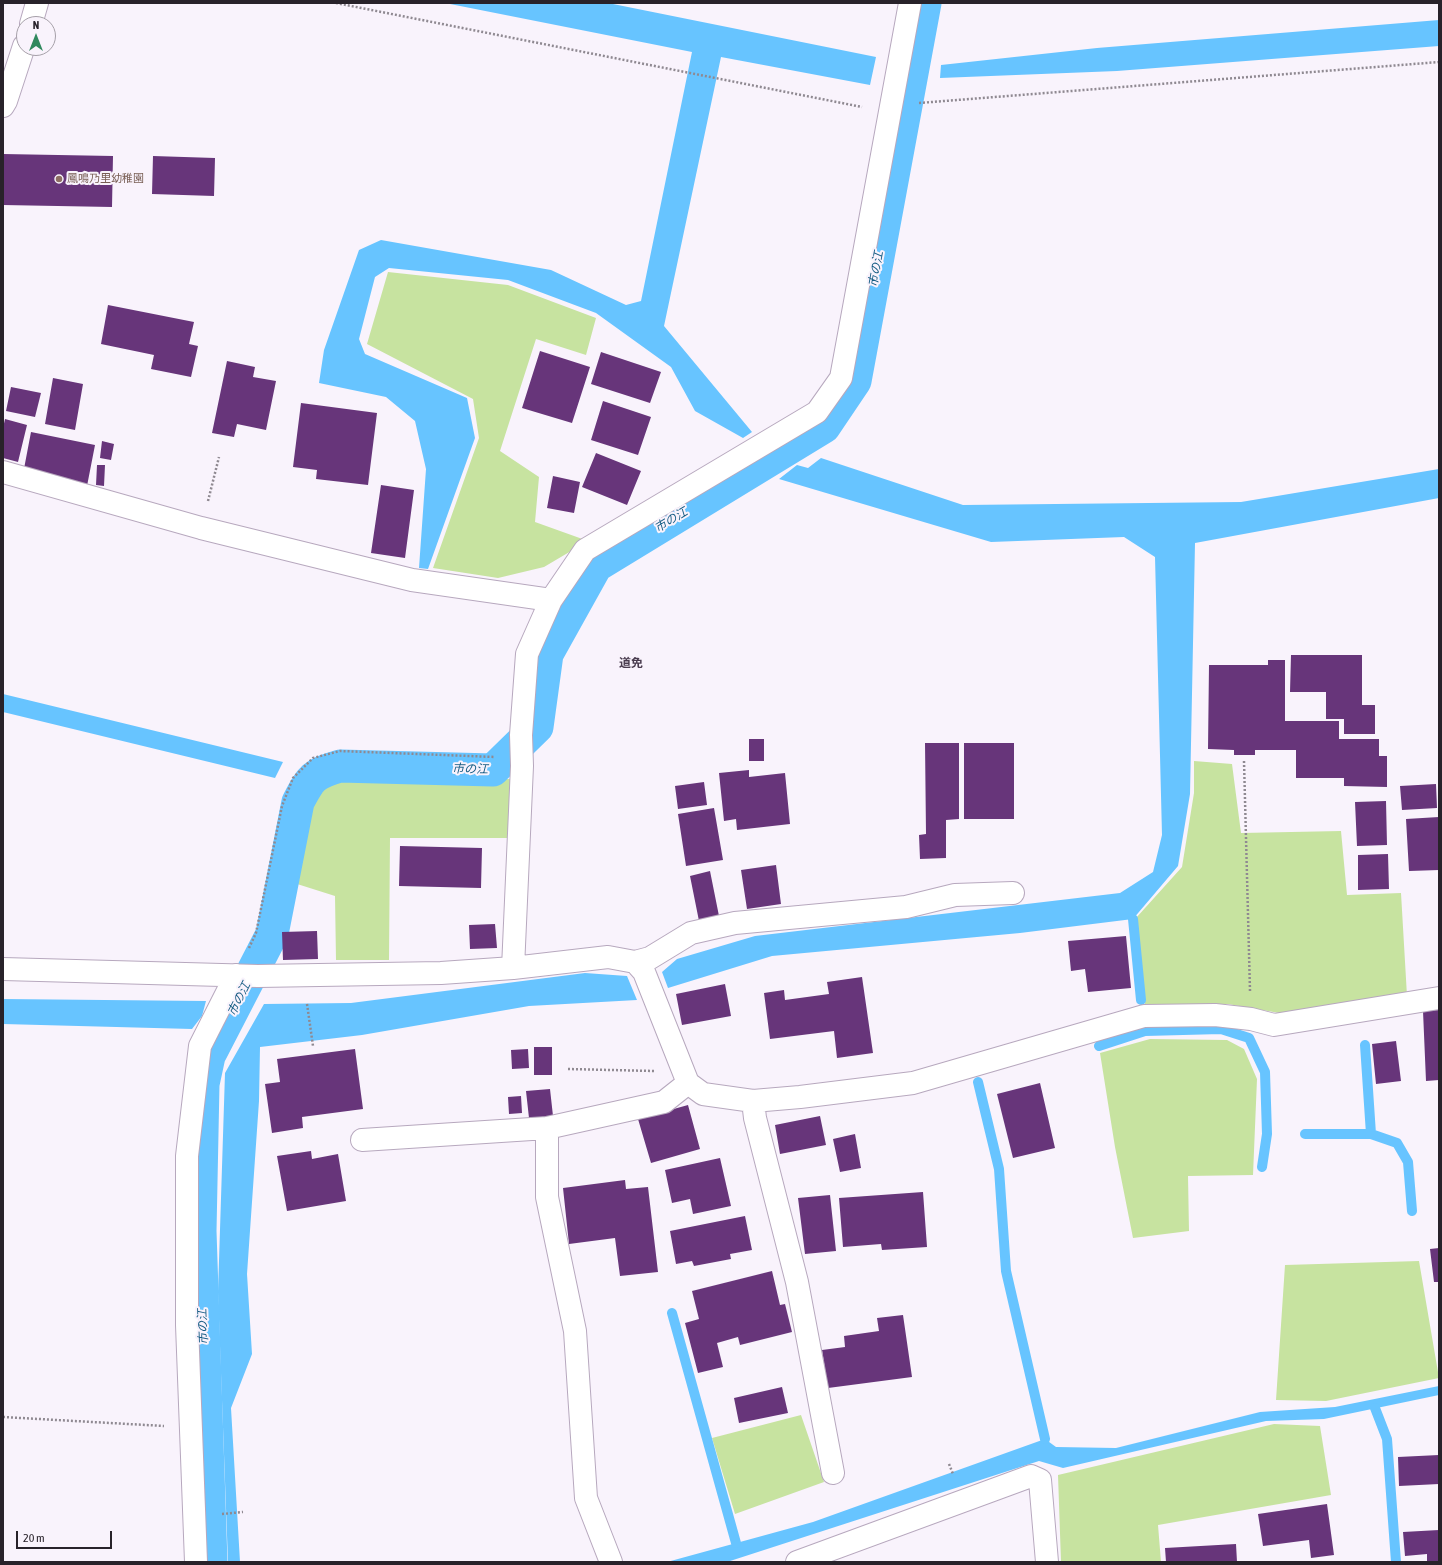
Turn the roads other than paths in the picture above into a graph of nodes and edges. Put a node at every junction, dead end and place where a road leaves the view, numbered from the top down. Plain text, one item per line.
1 (37, 3) edge
2 (910, 3) edge
3 (33, 16) edge
4 (16, 50) edge
5 (3, 106) edge
6 (3, 472) edge
7 (551, 600) junction
8 (1013, 893) dead end
9 (635, 962) junction
10 (513, 968) junction
11 (3, 969) edge
12 (236, 975) junction
13 (1439, 998) edge
14 (686, 1078) junction
15 (753, 1101) junction
16 (547, 1128) junction
17 (362, 1140) dead end
18 (833, 1473) dead end
19 (196, 1562) edge
20 (611, 1562) edge
21 (797, 1562) edge
22 (1047, 1562) edge

1 - 3 street
2 - 7 street
4 - 5 street
6 - 7 street
7 - 10 street
8 - 9 street
9 - 10 street
9 - 14 street
10 - 12 street
11 - 12 street
12 - 19 street
13 - 15 street
14 - 15 street
14 - 16 street
15 - 18 street
16 - 17 street
16 - 20 street
21 - 22 street

